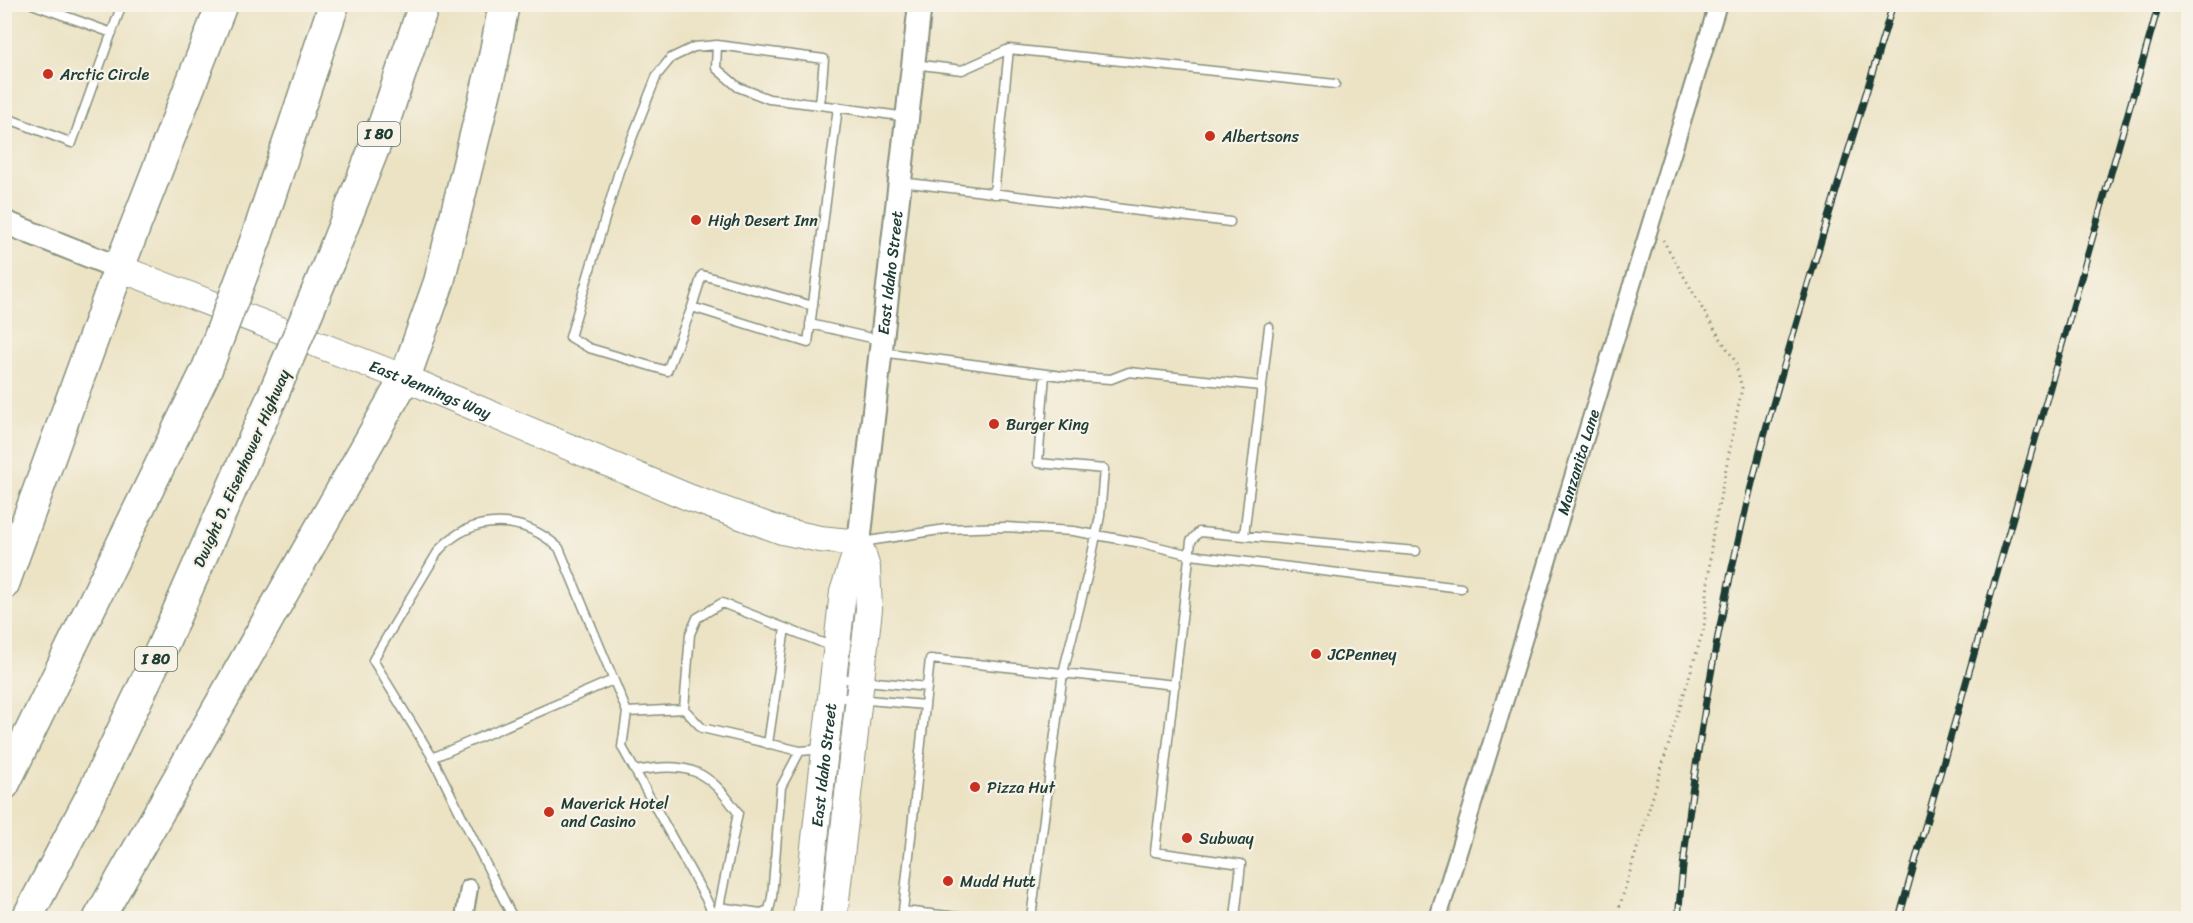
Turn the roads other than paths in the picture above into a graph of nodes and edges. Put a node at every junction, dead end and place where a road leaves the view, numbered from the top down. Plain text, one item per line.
1 (32, 4) edge
2 (122, 4) edge
3 (222, 4) edge
4 (334, 4) edge
5 (424, 4) edge
6 (504, 4) edge
7 (920, 4) edge
8 (1718, 4) edge
9 (112, 33) junction
10 (717, 45) junction
11 (1009, 49) junction
12 (914, 64) junction
13 (1335, 84) dead end
14 (820, 105) junction
15 (838, 107) junction
16 (4, 117) edge
17 (908, 117) junction
18 (901, 182) junction
19 (994, 194) junction
20 (4, 222) edge
21 (1230, 222) dead end
22 (118, 268) junction
23 (813, 306) junction
24 (693, 307) junction
25 (810, 324) junction
26 (1269, 327) dead end
27 (882, 346) junction
28 (1045, 374) junction
29 (405, 378) junction
30 (1262, 386) junction
31 (1096, 535) junction
32 (1244, 536) junction
33 (859, 543) junction
34 (1416, 551) dead end
35 (1191, 555) junction
36 (4, 584) edge
37 (1461, 588) dead end
38 (784, 628) junction
39 (836, 648) junction
40 (1063, 673) junction
41 (614, 680) junction
42 (1175, 685) junction
43 (832, 687) junction
44 (927, 687) junction
45 (860, 690) junction
46 (925, 705) junction
47 (684, 708) junction
48 (627, 712) junction
49 (768, 744) junction
50 (812, 750) junction
51 (432, 758) junction
52 (635, 771) junction
53 (4, 785) edge
54 (469, 888) dead end
55 (719, 907) junction
56 (903, 914) edge
57 (27, 918) edge
58 (99, 918) edge
59 (464, 918) edge
60 (513, 918) edge
61 (716, 918) edge
62 (806, 918) edge
63 (834, 918) edge
64 (968, 918) edge
65 (1031, 918) edge
66 (1235, 918) edge
67 (1438, 918) edge

1 - 9 lane
2 - 9 lane
3 - 22 highway
4 - 53 highway, bridge
5 - 57 highway, Dwight D. Eisenhower Highway / I 80, bridge
6 - 29 highway
7 - 12 street, East Idaho Street
8 - 67 street, Manzanita Lane
9 - 16 lane
10 - 14 lane
10 - 14 lane
10 - 24 lane
11 - 12 lane
11 - 13 lane
11 - 19 lane
12 - 17 street, East Idaho Street
14 - 15 lane
15 - 17 lane
15 - 23 lane
17 - 18 street, East Idaho Street
18 - 19 lane
18 - 27 street, East Idaho Street
19 - 21 lane
20 - 22 street, East Jennings Way
22 - 29 main road, East Jennings Way
22 - 36 highway
23 - 24 lane
23 - 25 lane
24 - 25 lane
25 - 27 lane
26 - 30 lane
27 - 28 lane
27 - 33 street, East Idaho Street
28 - 30 lane
28 - 31 lane
29 - 33 main road, East Jennings Way
29 - 58 highway
30 - 32 lane
31 - 33 lane
31 - 35 lane
31 - 40 lane
32 - 34 lane
32 - 35 lane
33 - 39 main road, East Idaho Street
33 - 45 main road, East Idaho Street
35 - 37 lane
35 - 42 lane
38 - 39 lane
38 - 47 lane
38 - 49 lane
39 - 43 main road, East Idaho Street
40 - 42 lane
40 - 44 lane
40 - 65 lane
41 - 48 lane
41 - 51 lane
41 - 51 lane
42 - 66 lane
43 - 45 lane
43 - 45 lane
43 - 50 main road, East Idaho Street
44 - 45 lane
44 - 46 lane
45 - 46 lane
45 - 63 main road, East Idaho Street
46 - 56 lane
47 - 48 lane
47 - 49 lane
48 - 52 lane
49 - 50 lane
50 - 55 lane
50 - 62 main road, East Idaho Street
51 - 60 lane
52 - 55 lane
52 - 61 lane
54 - 59 street
55 - 61 lane
56 - 64 lane

